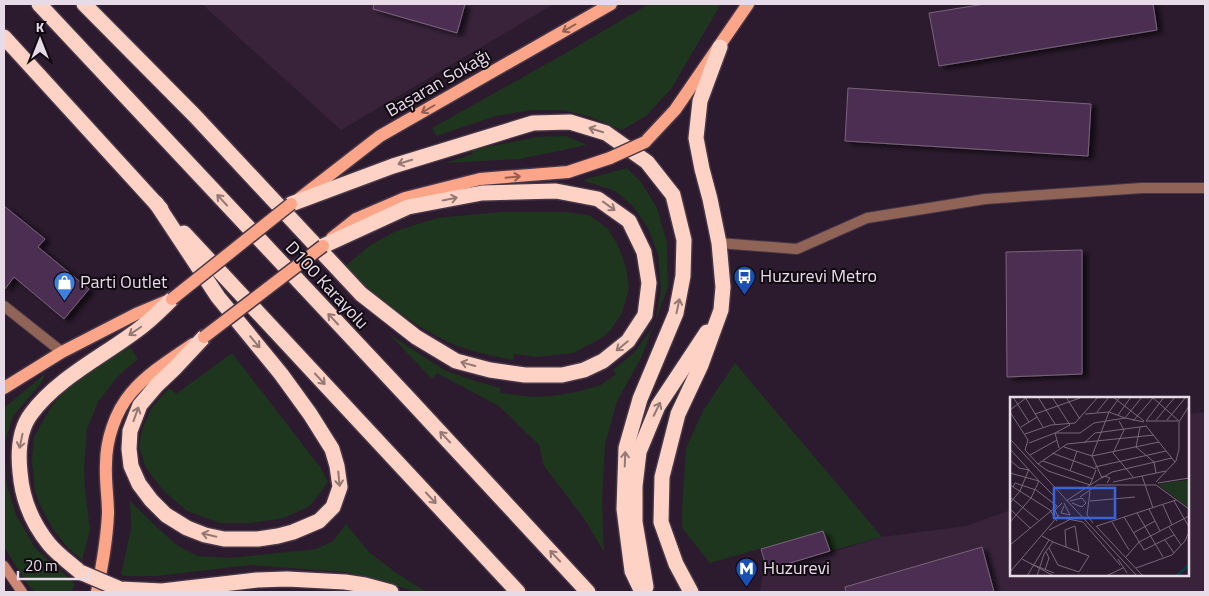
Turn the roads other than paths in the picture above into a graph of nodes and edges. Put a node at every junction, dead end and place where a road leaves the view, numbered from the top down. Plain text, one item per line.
1 (38, 4) edge
2 (84, 4) edge
3 (611, 4) edge
4 (748, 4) edge
5 (4, 36) edge
6 (720, 47) junction
7 (1205, 188) edge
8 (156, 203) junction
9 (291, 204) junction
10 (719, 243) junction
11 (323, 246) junction
12 (172, 299) junction
13 (4, 306) edge
14 (721, 310) junction
15 (204, 337) junction
16 (62, 352) junction
17 (4, 388) edge
18 (4, 566) edge
19 (22, 592) edge
20 (97, 592) edge
21 (392, 592) edge
22 (518, 592) edge
23 (588, 592) edge
24 (642, 592) edge
25 (648, 592) edge
26 (691, 592) edge

23 -> 1 highway, D100 Karayolu
11 -> 2 highway
3 -> 9 main road, Başaran Sokağı
4 - 6 main road
5 - 8 highway
6 - 10 highway
11 -> 6 main road, bridge
7 - 10 street
8 -> 15 highway
8 -> 22 highway
9 - 12 main road, Başaran Sokağı, bridge
24 -> 9 highway
10 - 14 highway
11 - 15 main road, bridge
12 - 16 main road, Başaran Sokağı
12 -> 21 highway, bridge
13 - 16 street
25 -> 14 highway
14 - 26 highway
15 - 20 main road
16 - 17 main road, Başaran Sokağı
18 - 19 street

